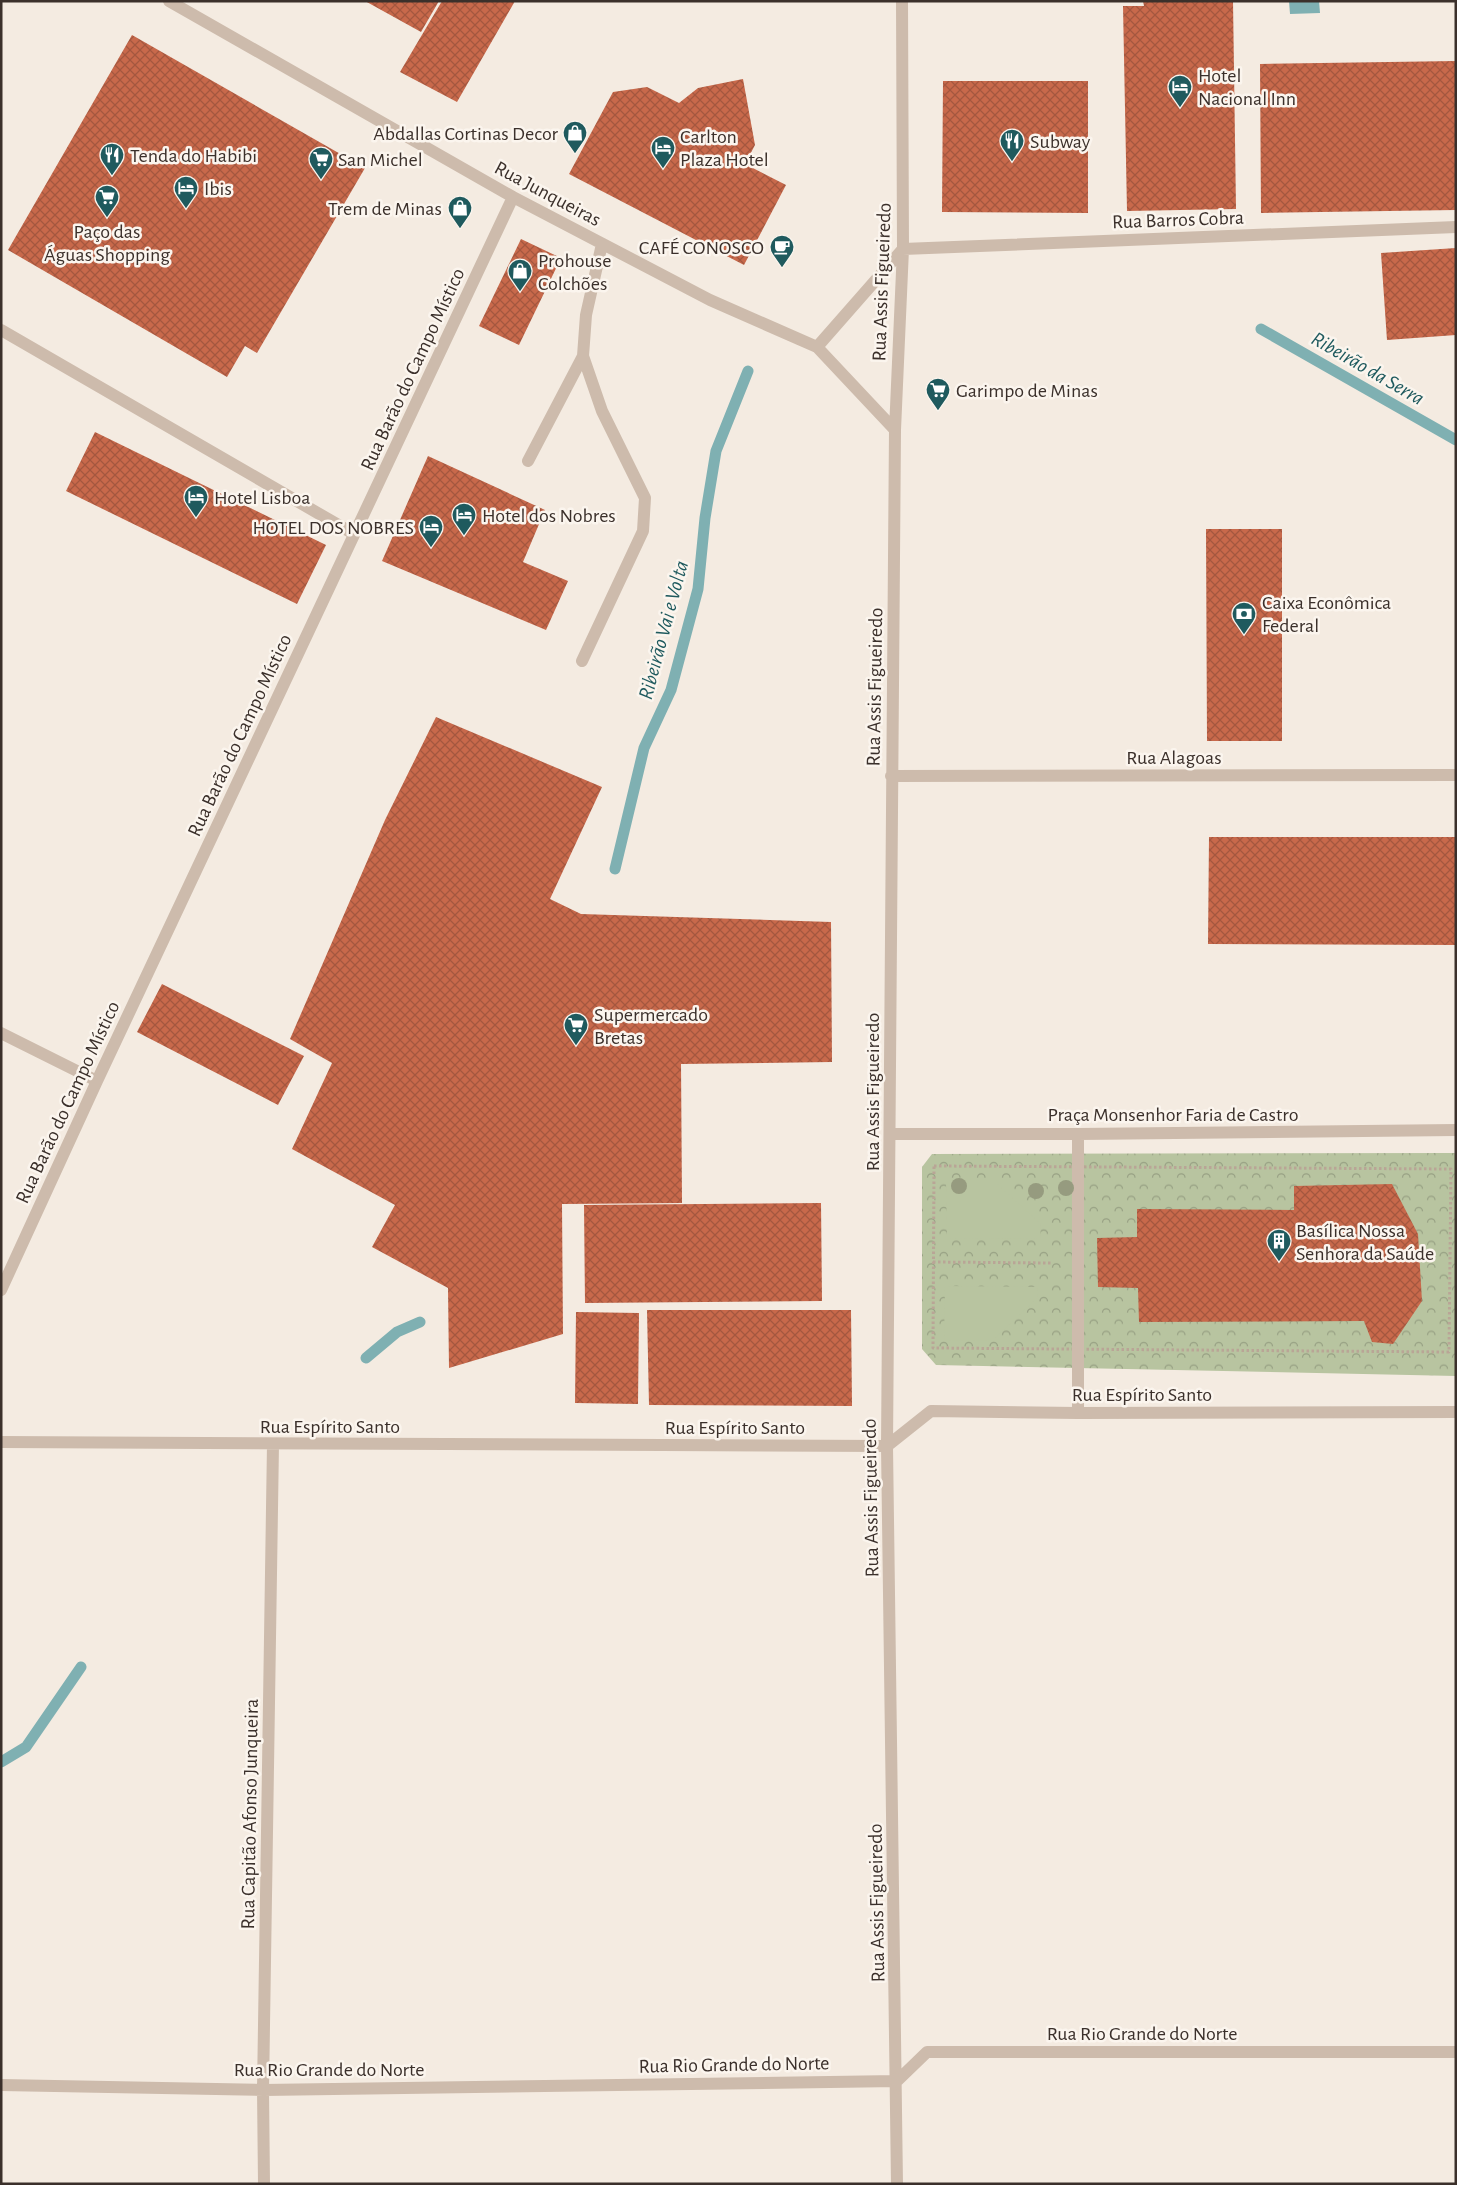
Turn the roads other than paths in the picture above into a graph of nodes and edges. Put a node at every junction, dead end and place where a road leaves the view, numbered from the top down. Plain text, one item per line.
1 (169, 1) edge
2 (902, 1) edge
3 (514, 198) junction
4 (1456, 227) edge
5 (602, 244) junction
6 (903, 249) junction
7 (1, 330) edge
8 (817, 347) junction
9 (583, 356) junction
10 (895, 430) junction
11 (528, 461) dead end
12 (354, 534) junction
13 (582, 661) dead end
14 (891, 776) junction
15 (1456, 776) edge
16 (1, 1033) edge
17 (97, 1081) junction
18 (1456, 1130) edge
19 (891, 1134) junction
20 (1078, 1134) junction
21 (1, 1290) edge
22 (1456, 1412) edge
23 (1078, 1413) junction
24 (1, 1442) edge
25 (273, 1444) junction
26 (888, 1446) junction
27 (1456, 2052) edge
28 (897, 2081) junction
29 (1, 2085) edge
30 (263, 2090) junction
31 (264, 2184) edge
32 (897, 2184) edge

1 - 3 street, Rua Junqueiras
2 - 6 street, Rua Assis Figueiredo
3 - 5 street, Rua Junqueiras
3 - 12 street, Rua Barão do Campo Místico
4 - 6 street, Rua Barros Cobra
5 - 8 street, Rua Junqueiras
5 - 9 street
6 - 8 street
6 - 10 street, Rua Assis Figueiredo
7 - 12 street
8 - 10 street, Rua Junqueiras
9 - 11 street
9 - 13 street
10 - 14 street, Rua Assis Figueiredo
12 - 17 street, Rua Barão do Campo Místico
14 - 15 street, Rua Alagoas
14 - 19 street, Rua Assis Figueiredo
16 - 17 street
17 - 21 street, Rua Barão do Campo Místico
18 - 20 street, Praça Monsenhor Faria de Castro
19 - 20 street, Praça Monsenhor Faria de Castro
19 - 26 street, Rua Assis Figueiredo
20 - 23 street
22 - 23 street, Rua Espírito Santo
23 - 26 street, Rua Espírito Santo
24 - 25 street, Rua Espírito Santo
25 - 26 street, Rua Espírito Santo
25 - 30 street, Rua Capitão Afonso Junqueira
26 - 28 street, Rua Assis Figueiredo
27 - 28 street, Rua Rio Grande do Norte
28 - 30 street, Rua Rio Grande do Norte
28 - 32 street, Rua Assis Figueiredo
29 - 30 street, Rua Rio Grande do Norte
30 - 31 street, Rua Capitão Afonso Junqueira

